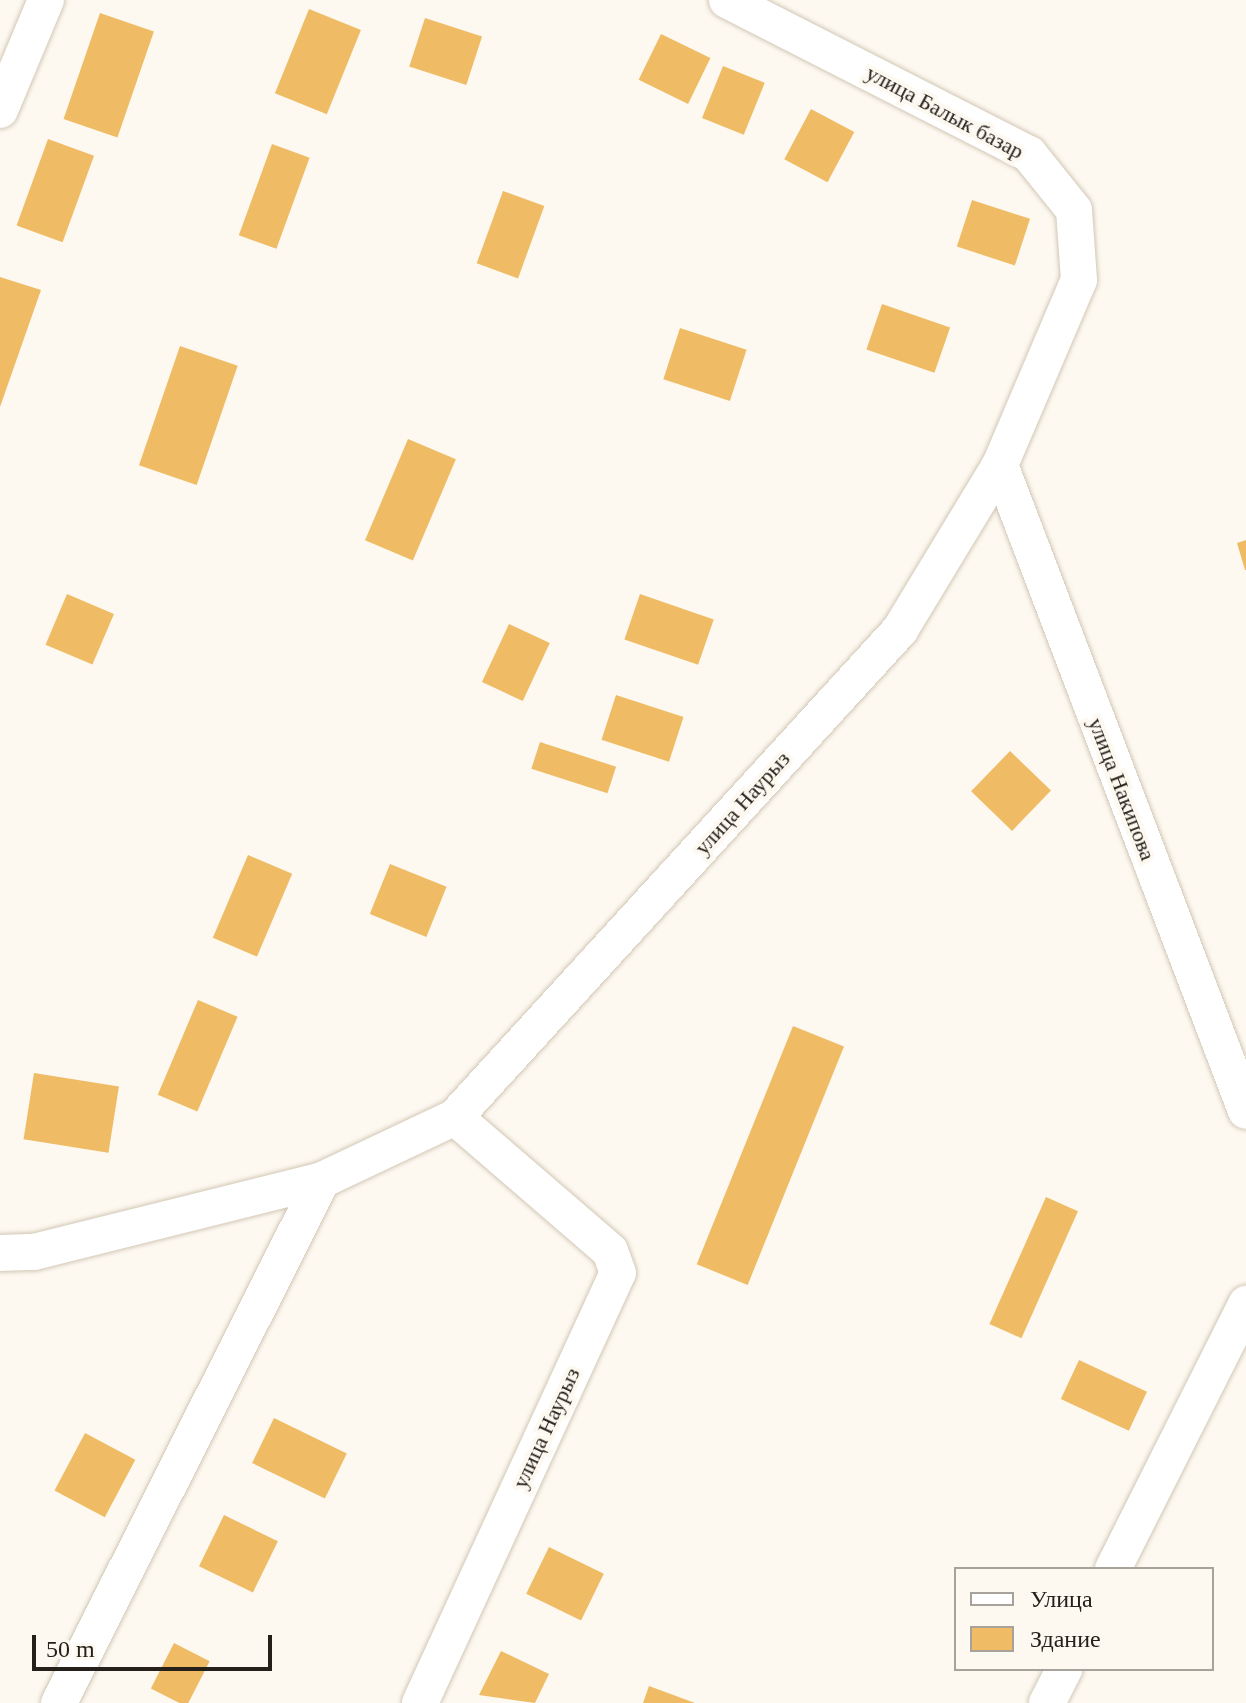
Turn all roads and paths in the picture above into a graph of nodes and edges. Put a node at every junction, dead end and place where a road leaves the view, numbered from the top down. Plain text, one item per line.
1 (46, 0) edge
2 (727, 0) edge
3 (0, 110) edge
4 (1000, 465) junction
5 (1246, 1111) edge
6 (455, 1117) junction
7 (322, 1180) junction
8 (0, 1253) edge
9 (1246, 1304) edge
10 (1114, 1567) edge
11 (1063, 1671) edge
12 (59, 1703) edge
13 (420, 1703) edge
14 (1047, 1703) edge

1 - 3 street
2 - 4 street, улица Балык базар
4 - 5 street, улица Накипова
4 - 6 street, улица Наурыз
6 - 7 street, улица Наурыз
6 - 13 street, улица Наурыз
7 - 8 street, улица Наурыз
7 - 12 street
9 - 10 street
11 - 14 street

